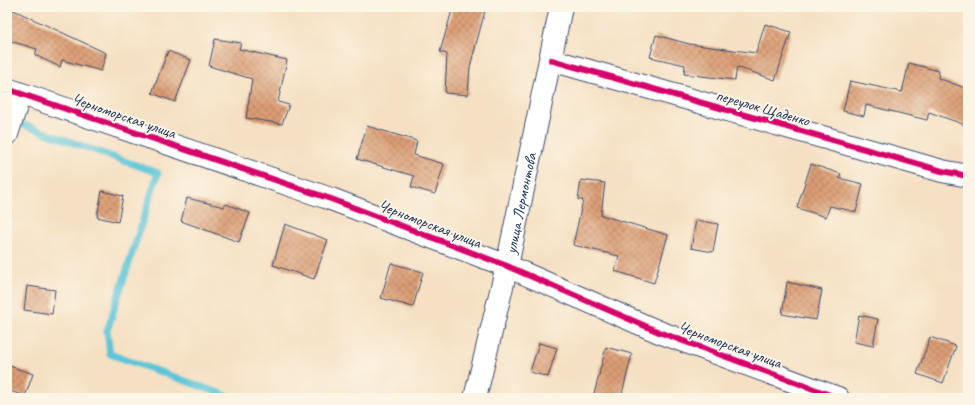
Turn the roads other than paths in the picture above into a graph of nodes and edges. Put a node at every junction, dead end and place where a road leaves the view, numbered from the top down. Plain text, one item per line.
1 (561, 7) edge
2 (551, 60) junction
3 (14, 97) edge
4 (7, 133) edge
5 (968, 176) edge
6 (507, 266) junction
7 (475, 398) edge
8 (838, 398) edge

1 - 2 street, улица Лермонтова
2 - 5 street, переулок Щаденко
2 - 6 street, улица Лермонтова
3 - 4 street
3 - 6 street, Черноморская улица
6 - 7 street, улица Лермонтова
6 - 8 street, Черноморская улица

